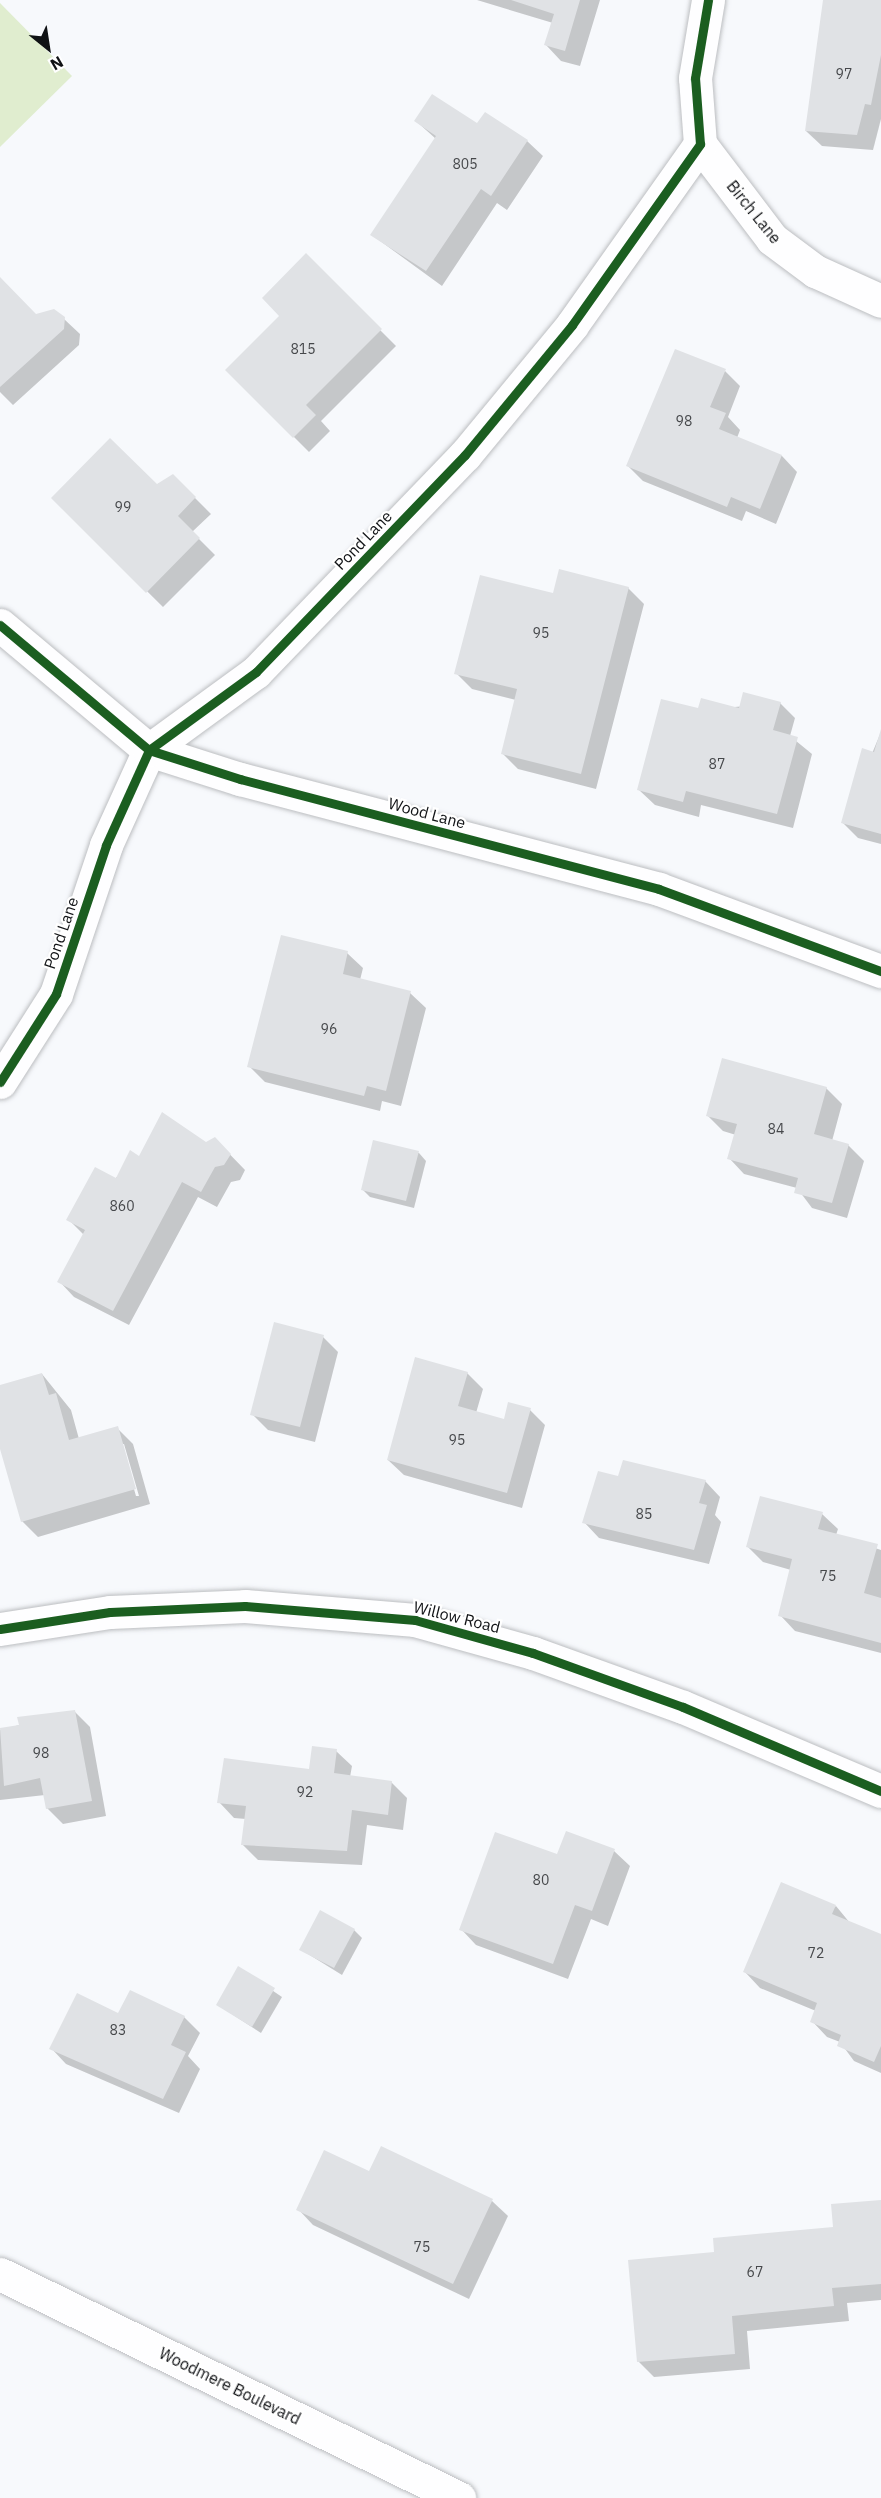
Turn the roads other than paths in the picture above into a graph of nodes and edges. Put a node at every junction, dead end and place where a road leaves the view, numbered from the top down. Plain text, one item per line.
1 (708, 0) edge
2 (700, 144) junction
3 (881, 301) edge
4 (0, 625) edge
5 (149, 750) junction
6 (881, 970) edge
7 (0, 1082) edge
8 (0, 1629) edge
9 (881, 1791) edge
10 (0, 2274) edge
11 (459, 2498) edge

1 - 2 street
2 - 3 street, Birch Lane
2 - 5 street, Pond Lane
4 - 5 street, Wood Lane
5 - 6 street, Wood Lane
5 - 7 street, Pond Lane
8 - 9 street, Willow Road
10 - 11 street, Woodmere Boulevard

